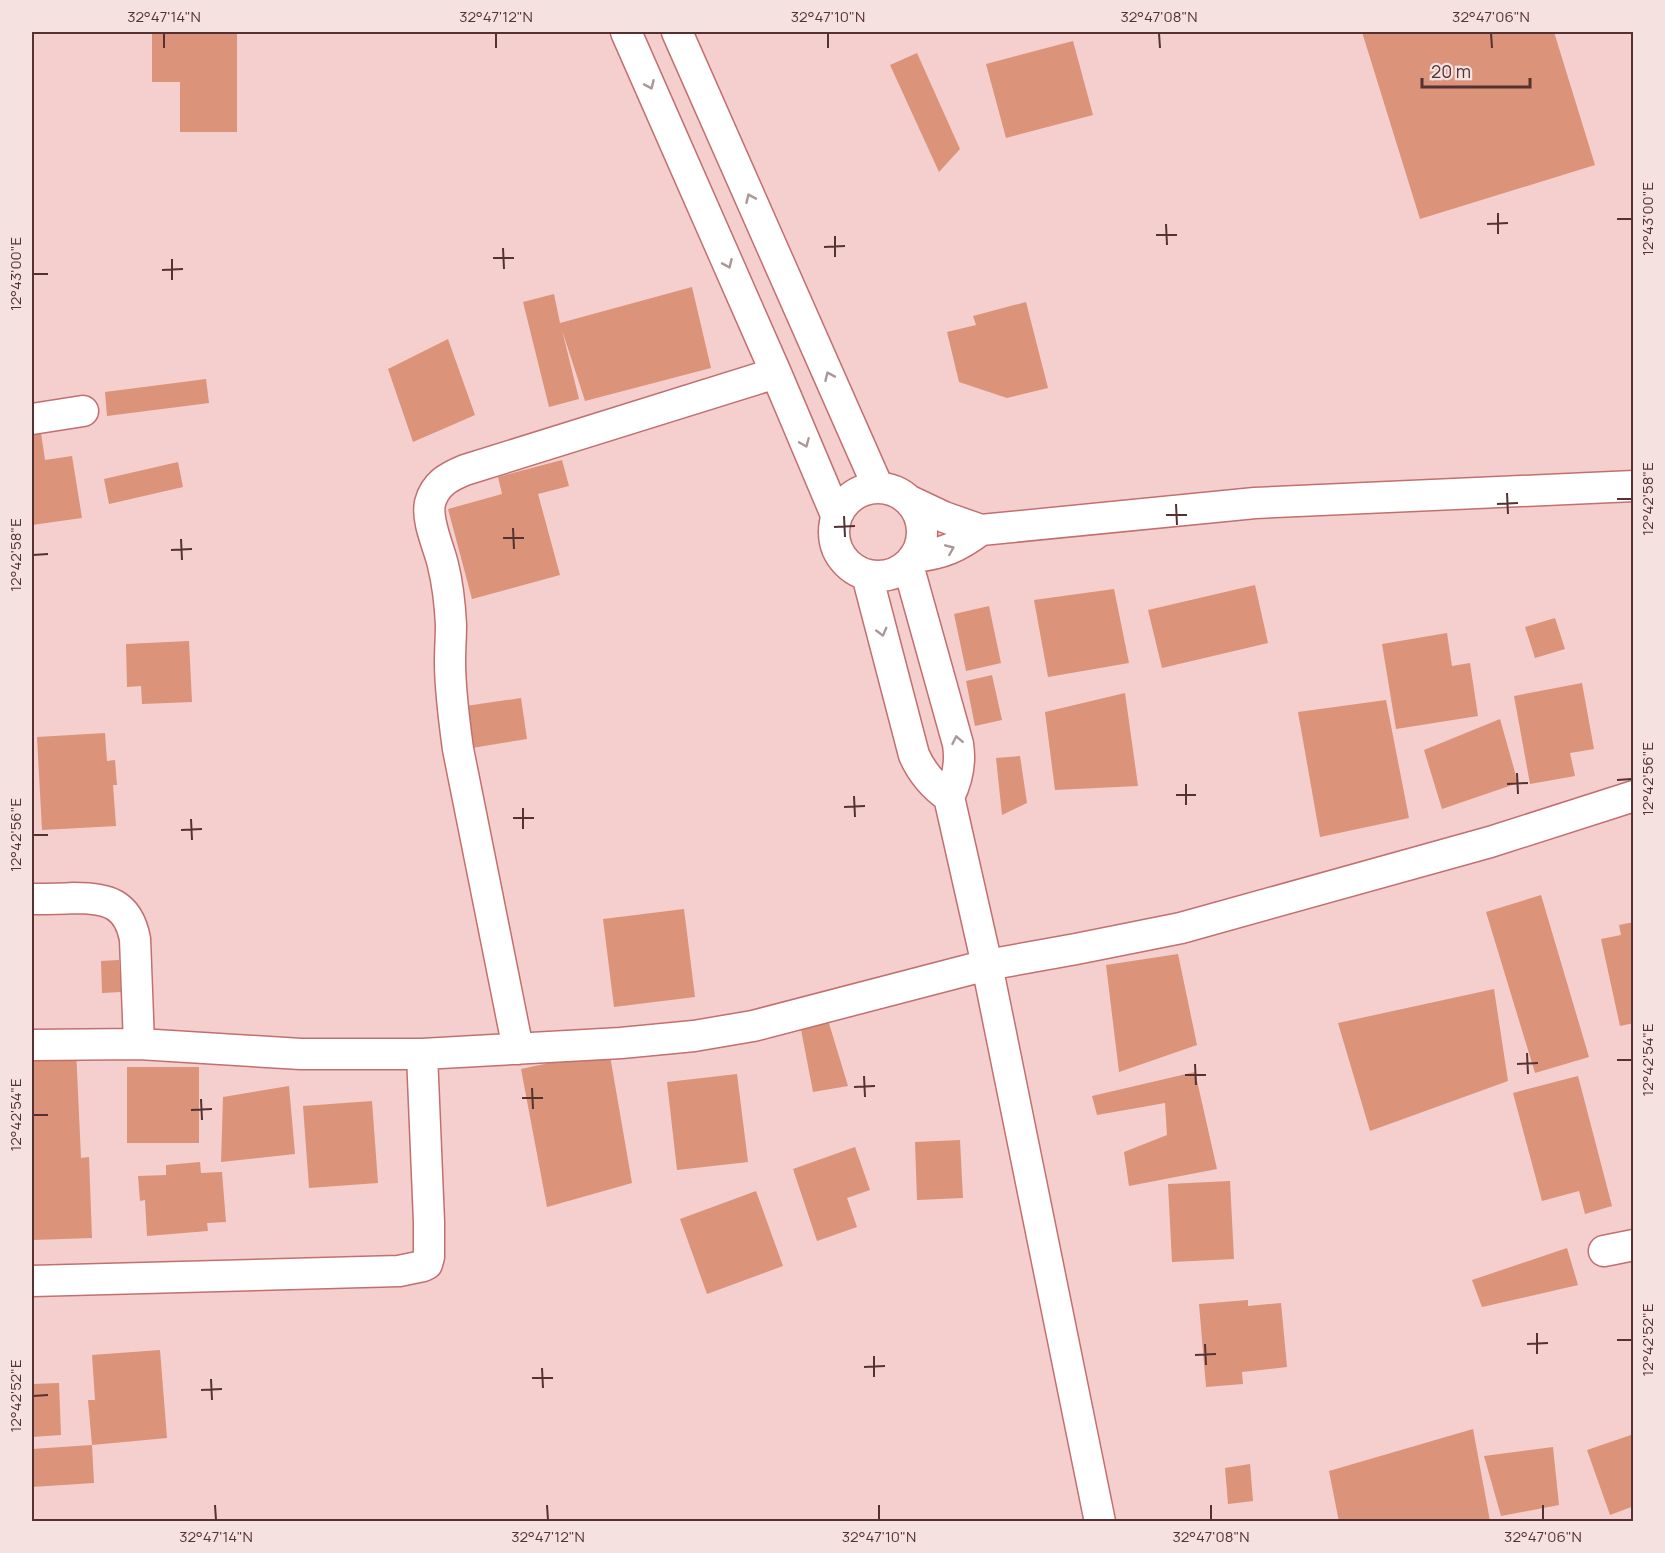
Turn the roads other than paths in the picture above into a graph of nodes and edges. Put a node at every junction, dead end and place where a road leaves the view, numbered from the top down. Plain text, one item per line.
1 (626, 32) edge
2 (676, 32) edge
3 (776, 374) junction
4 (83, 411) dead end
5 (32, 419) edge
6 (1634, 486) edge
7 (878, 487) junction
8 (908, 500) junction
9 (836, 515) junction
10 (981, 530) junction
11 (911, 561) junction
12 (867, 575) junction
13 (1634, 796) edge
14 (949, 797) junction
15 (32, 899) edge
16 (987, 964) junction
17 (139, 1044) junction
18 (32, 1045) edge
19 (518, 1049) junction
20 (422, 1054) junction
21 (1634, 1245) edge
22 (1604, 1251) dead end
23 (32, 1281) edge
24 (1100, 1521) edge

1 -> 3 street
7 -> 2 street
3 -> 9 street
3 - 19 street
4 - 5 street
6 - 10 street
7 - 8 street
7 - 9 street
8 - 10 street
8 - 11 street
9 - 12 street
11 -> 10 street
11 - 12 street
14 -> 11 street
12 -> 14 street
13 - 16 street
14 - 16 street
15 - 17 street
16 - 19 street
16 - 24 street
17 - 18 street
17 - 20 street
19 - 20 street
20 - 23 street
21 - 22 street

